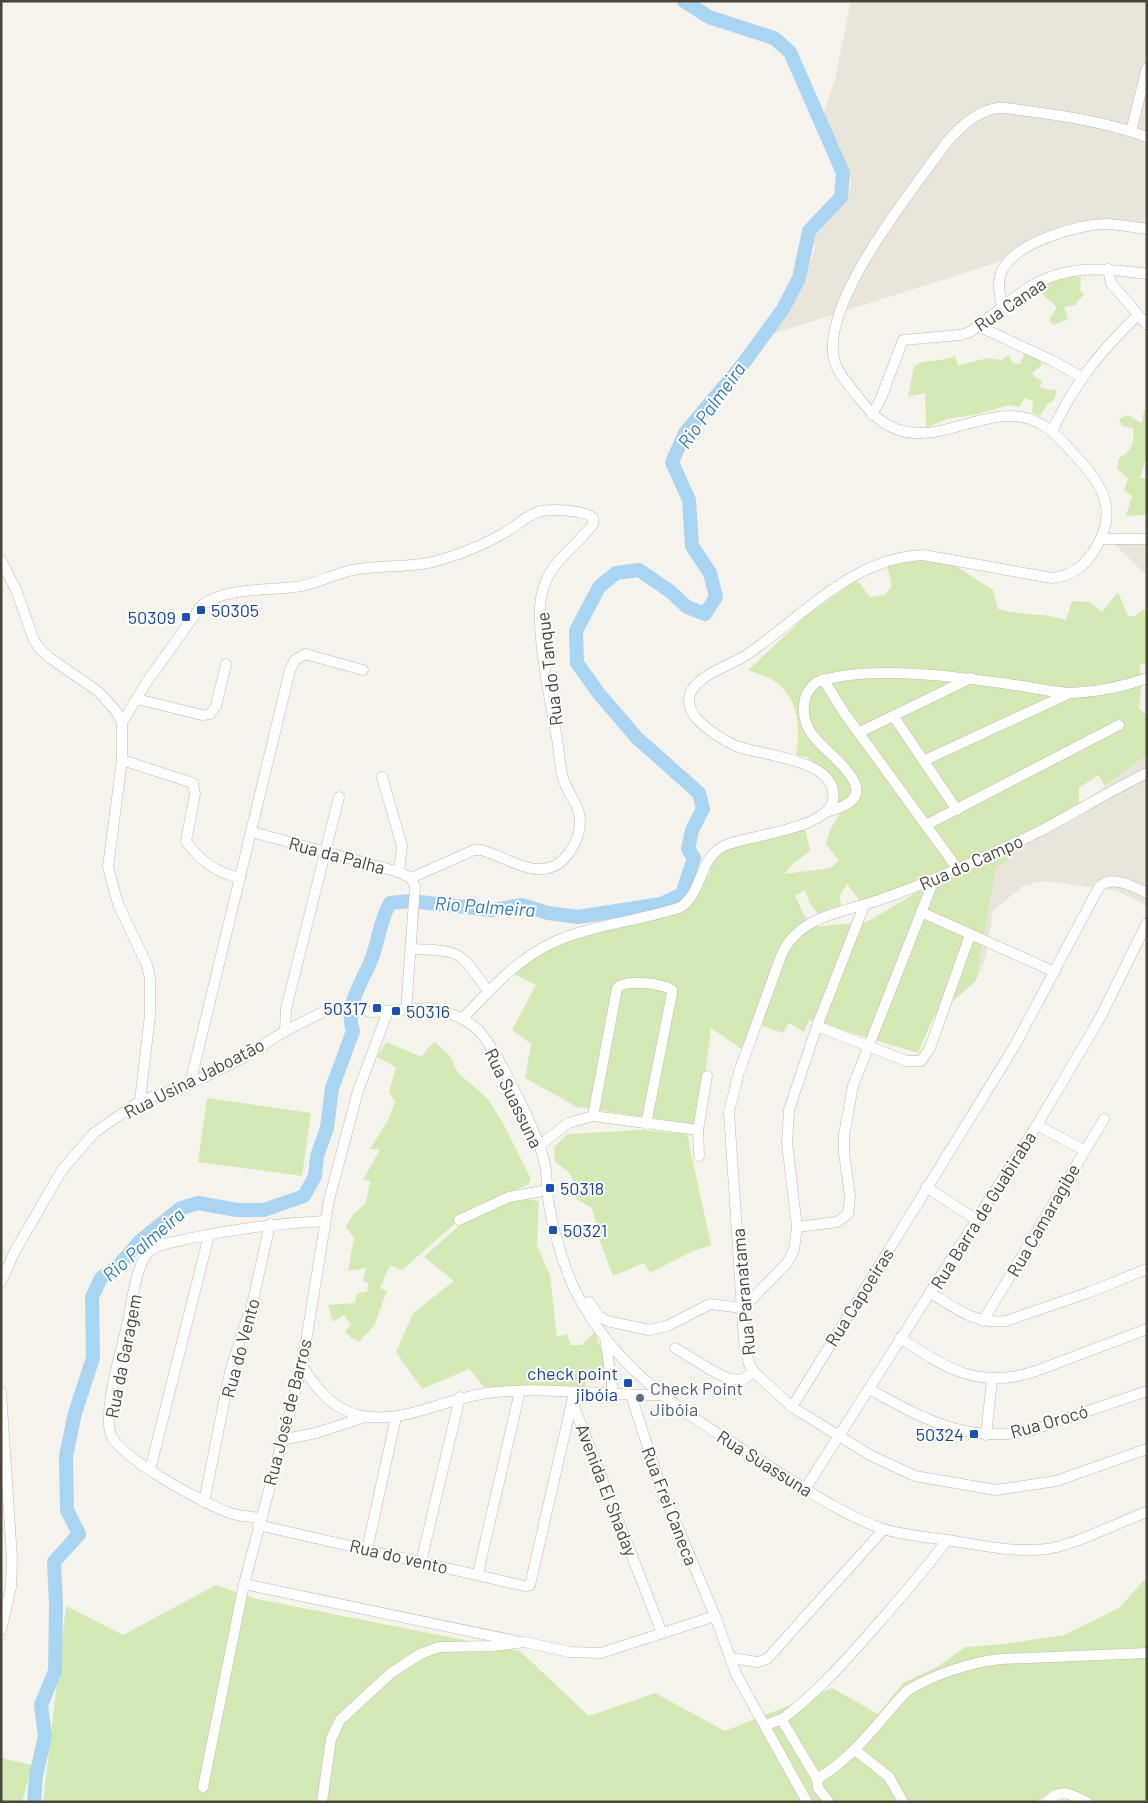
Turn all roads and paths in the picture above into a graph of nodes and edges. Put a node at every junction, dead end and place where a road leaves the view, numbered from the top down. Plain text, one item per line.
1 (1147, 68) edge
2 (1131, 131) junction
3 (1147, 137) edge
4 (1147, 229) edge
5 (1108, 269) junction
6 (1147, 274) edge
7 (1002, 306) junction
8 (1138, 315) junction
9 (1147, 325) edge
10 (978, 326) junction
11 (1082, 376) junction
12 (872, 414) junction
13 (1052, 431) junction
14 (1102, 539) junction
15 (1147, 539) edge
16 (1, 560) edge
17 (226, 664) dead end
18 (363, 670) dead end
19 (971, 678) junction
20 (1147, 678) edge
21 (823, 680) junction
22 (1070, 693) junction
23 (136, 699) junction
24 (894, 717) junction
25 (122, 723) junction
26 (1119, 726) dead end
27 (860, 732) junction
28 (122, 760) junction
29 (924, 761) junction
30 (1147, 773) edge
31 (382, 777) dead end
32 (339, 797) dead end
33 (829, 810) junction
34 (957, 810) junction
35 (926, 825) junction
36 (252, 832) junction
37 (324, 851) junction
38 (957, 868) junction
39 (399, 872) junction
40 (240, 878) junction
41 (934, 880) junction
42 (413, 883) junction
43 (1147, 892) edge
44 (864, 906) junction
45 (921, 912) junction
46 (1147, 923) edge
47 (970, 935) junction
48 (790, 938) joint
49 (411, 949) junction
50 (1055, 972) junction
51 (489, 992) junction
52 (349, 1010) joint
53 (406, 1010) junction
54 (388, 1011) junction
55 (462, 1019) junction
56 (817, 1026) junction
57 (285, 1030) junction
58 (868, 1046) junction
59 (707, 1076) dead end
60 (190, 1084) junction
61 (140, 1101) junction
62 (592, 1116) junction
63 (1104, 1119) dead end
64 (646, 1124) junction
65 (1037, 1125) junction
66 (698, 1130) junction
67 (539, 1146) junction
68 (1084, 1150) junction
69 (699, 1156) dead end
70 (926, 1188) junction
71 (548, 1190) junction
72 (325, 1220) junction
73 (459, 1220) dead end
74 (976, 1220) junction
75 (270, 1224) junction
76 (797, 1226) junction
77 (209, 1235) junction
78 (1147, 1269) edge
79 (569, 1276) junction
80 (1, 1282) edge
81 (931, 1293) junction
82 (742, 1308) junction
83 (983, 1321) junction
84 (1147, 1329) edge
85 (605, 1336) junction
86 (900, 1338) junction
87 (675, 1348) dead end
88 (302, 1366) junction
89 (754, 1372) junction
90 (992, 1380) junction
91 (869, 1389) junction
92 (520, 1391) junction
93 (1147, 1391) edge
94 (1, 1392) edge
95 (613, 1392) junction
96 (631, 1395) junction
97 (659, 1395) junction
98 (460, 1397) junction
99 (574, 1398) junction
100 (792, 1407) junction
101 (366, 1416) junction
102 (396, 1416) junction
103 (986, 1435) junction
104 (838, 1436) junction
105 (281, 1440) junction
106 (1147, 1449) edge
107 (150, 1470) junction
108 (805, 1489) junction
109 (204, 1502) junction
110 (1147, 1512) edge
111 (259, 1521) junction
112 (884, 1529) junction
113 (947, 1540) junction
114 (367, 1550) junction
115 (421, 1562) junction
116 (478, 1574) junction
117 (244, 1584) junction
118 (715, 1616) junction
119 (1, 1630) edge
120 (662, 1633) junction
121 (524, 1642) junction
122 (1147, 1653) edge
123 (731, 1658) junction
124 (782, 1720) junction
125 (766, 1725) junction
126 (855, 1750) junction
127 (817, 1779) junction
128 (203, 1787) dead end
129 (322, 1802) edge
130 (807, 1802) edge
131 (829, 1802) edge
132 (903, 1802) edge
133 (1047, 1802) edge
134 (1087, 1802) edge

1 - 2 street
2 - 3 street
2 - 12 street
4 - 7 street
5 - 6 street, Rua Canaa
5 - 7 street, Rua Canaa
5 - 8 street
7 - 10 street, Rua Canaa
8 - 9 street
8 - 11 street
10 - 11 street
10 - 12 street, Rua Canaa
11 - 13 street
12 - 13 street
13 - 14 street
14 - 15 street
14 - 33 street
16 - 25 street
17 - 23 street
18 - 36 street
19 - 21 street
19 - 22 street
19 - 24 street
20 - 22 street
21 - 27 street
21 - 33 street
22 - 29 street
23 - 25 street, Rua do Tanque
23 - 42 street, Rua do Tanque
24 - 27 street
24 - 29 street
25 - 28 street
26 - 34 street
27 - 35 street
28 - 40 street
28 - 61 street
29 - 34 street
30 - 38 street, Rua do Campo
31 - 39 street
32 - 37 street
33 - 51 street
34 - 35 street
35 - 38 street
36 - 37 street, Rua da Palha
36 - 40 street
37 - 39 street, Rua da Palha
37 - 57 street
38 - 41 street, Rua do Campo
39 - 42 street, Rua da Palha
40 - 60 street
41 - 44 street, Rua do Campo
41 - 45 street
42 - 49 street
43 - 50 street, Rua Capoeiras
44 - 48 street, Rua do Campo
44 - 56 street
45 - 47 street
45 - 58 street
46 - 65 street, Rua Barra de Guabiraba
47 - 50 street
47 - 58 street
48 - 82 street, Rua Paranatama
49 - 51 street
49 - 53 street
50 - 70 street, Rua Capoeiras
51 - 55 street
52 - 54 street, Rua Suassuna
52 - 57 street, Rua Usina Jaboatão
53 - 54 street, Rua Suassuna
53 - 55 street, Rua Suassuna
54 - 72 street, Rua José de Barros
55 - 67 street, Rua Suassuna
56 - 58 street
56 - 76 street
57 - 60 street, Rua Usina Jaboatão
58 - 76 street
59 - 66 street
60 - 61 street, Rua Usina Jaboatão
61 - 80 street, Rua Usina Jaboatão
62 - 64 street
62 - 64 street
62 - 67 street
63 - 68 street, Rua Camaragibe
64 - 66 street
65 - 68 street
65 - 74 street, Rua Barra de Guabiraba
66 - 69 street
67 - 71 street, Rua Suassuna
68 - 83 street, Rua Camaragibe
70 - 74 street
70 - 100 street, Rua Capoeiras
71 - 73 street
71 - 79 street, Rua Suassuna
72 - 75 street, Rua da Garagem
72 - 88 street, Rua José de Barros
74 - 81 street, Rua Barra de Guabiraba
75 - 77 street, Rua da Garagem
75 - 109 street, Rua do Vento
76 - 82 street
77 - 107 street
77 - 107 street, Rua da Garagem
78 - 83 street
79 - 82 street
79 - 85 street, Rua Suassuna
81 - 83 street
81 - 86 street, Rua Barra de Guabiraba
82 - 89 street, Rua Paranatama
84 - 90 street
85 - 95 street
85 - 97 street, Rua Suassuna
86 - 90 street
86 - 91 street, Rua Barra de Guabiraba
87 - 89 street
88 - 101 street
88 - 105 street, Rua José de Barros
89 - 100 street, Rua Paranatama
90 - 103 street
91 - 103 street, Rua Orocó
91 - 104 street, Rua Barra de Guabiraba
92 - 98 street
92 - 99 street
92 - 116 street
93 - 103 street, Rua Orocó
94 - 119 street
95 - 96 street
95 - 99 street
96 - 97 street
96 - 118 street, Rua Frei Caneca
97 - 108 street, Rua Suassuna
98 - 102 street
98 - 115 street
99 - 116 street, Rua do vento
99 - 120 street, Avenida El Shaday
100 - 104 street, Rua Paranatama
101 - 102 street
101 - 105 street
102 - 114 street, Rua do Vento
104 - 106 street, Rua Paranatama
104 - 108 street, Rua Barra de Guabiraba
105 - 111 street, Rua José de Barros
107 - 109 street
108 - 112 street, Rua Suassuna
109 - 111 street
110 - 113 street, Rua Suassuna
111 - 114 street, Rua do vento
111 - 117 street, Rua José de Barros
112 - 113 street, Rua Suassuna
112 - 123 street
113 - 124 street
114 - 115 street, Rua do vento
115 - 116 street, Rua do vento
117 - 121 street
117 - 128 street, Rua José de Barros
118 - 120 street
118 - 123 street, Rua Frei Caneca
120 - 121 street
121 - 129 street
122 - 126 street
123 - 125 street, Rua Frei Caneca
124 - 125 street
124 - 127 street
125 - 130 street, Rua Frei Caneca
126 - 127 street
126 - 132 street
127 - 131 street
133 - 134 street

